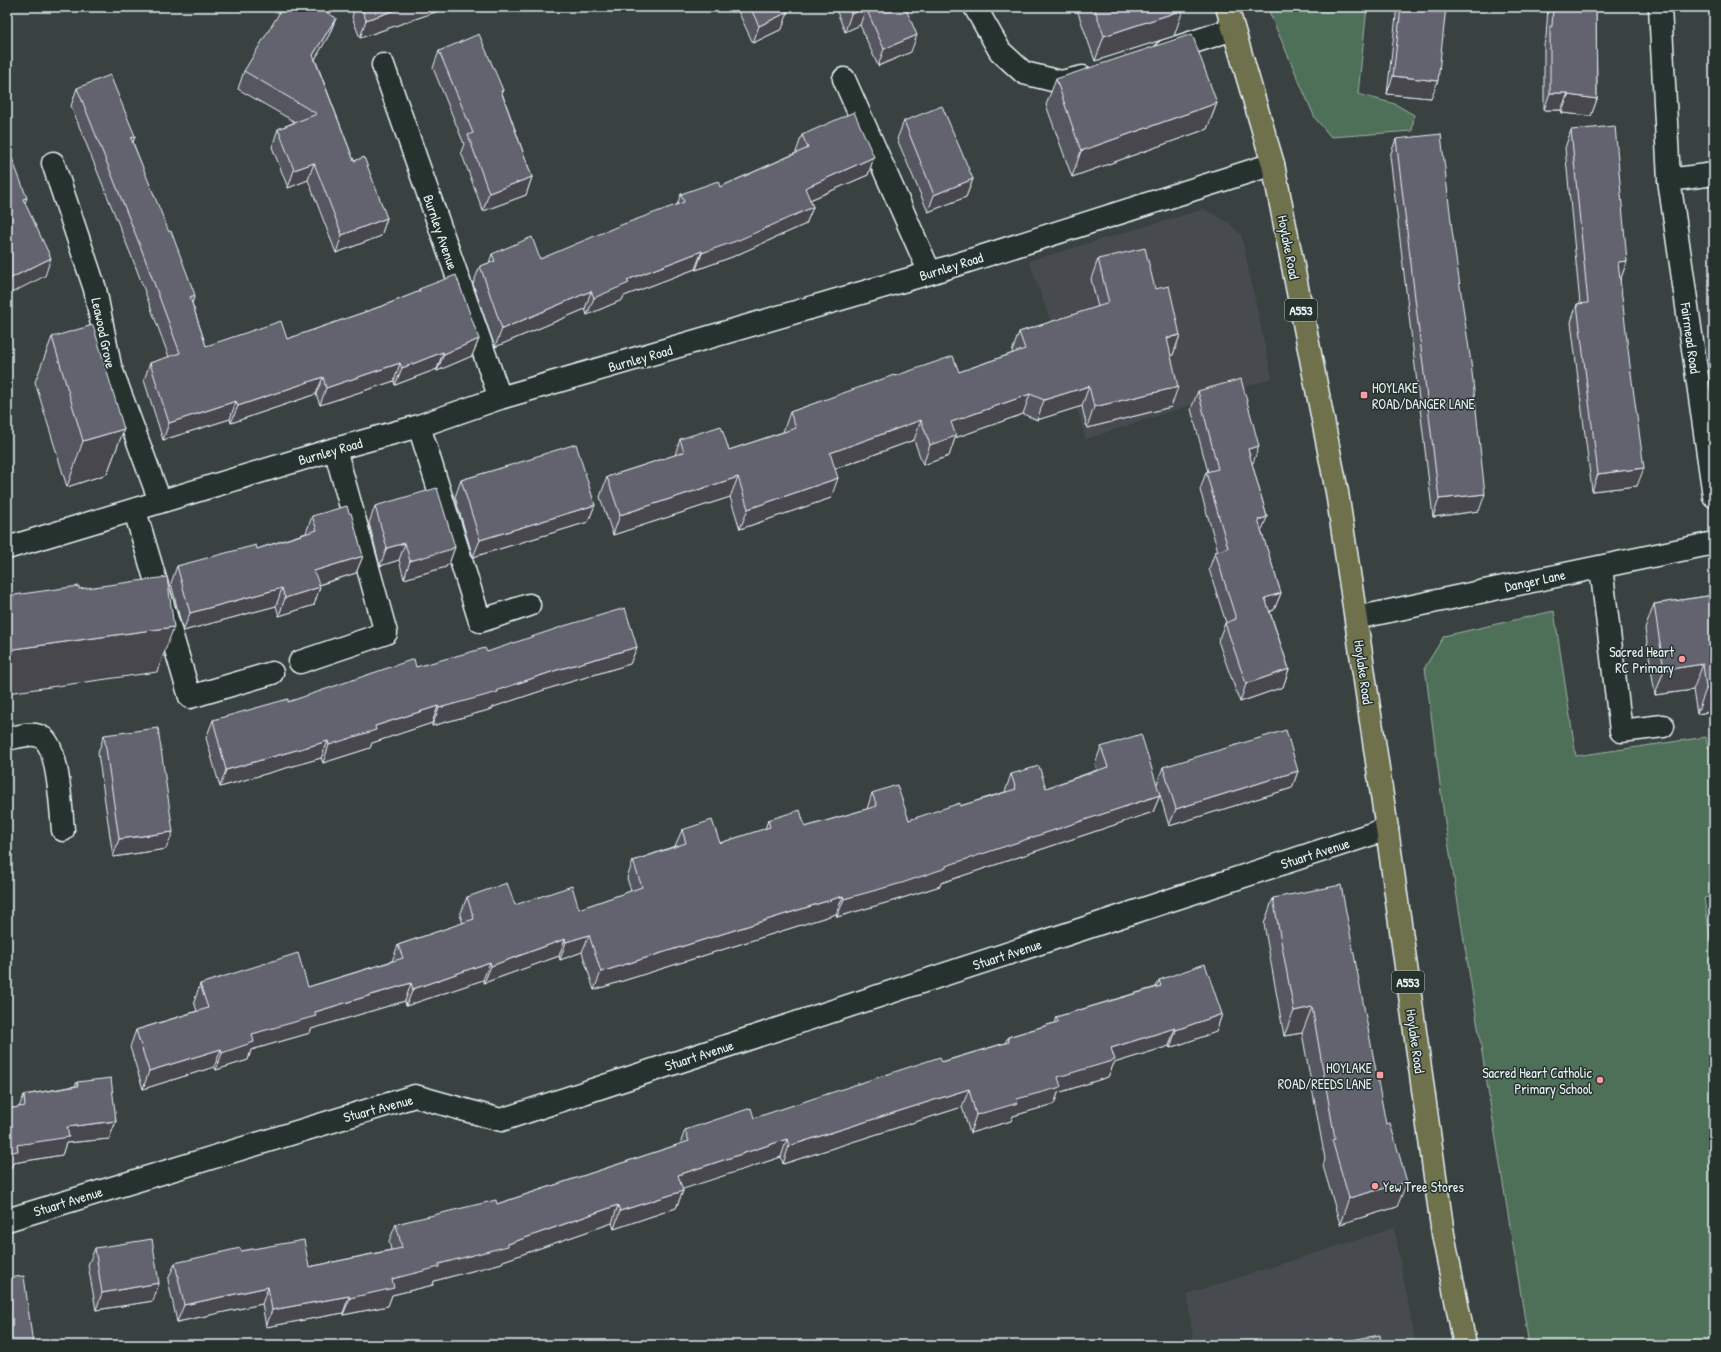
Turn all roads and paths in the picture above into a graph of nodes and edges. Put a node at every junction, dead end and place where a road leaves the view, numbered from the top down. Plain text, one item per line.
1 (975, 7) edge
2 (1227, 7) edge
3 (1660, 7) edge
4 (1233, 29) junction
5 (1150, 57) edge
6 (383, 65) dead end
7 (1106, 72) edge
8 (844, 80) dead end
9 (53, 163) dead end
10 (1273, 164) junction
11 (1714, 174) edge
12 (1668, 180) junction
13 (930, 273) junction
14 (500, 398) junction
15 (419, 426) junction
16 (335, 449) junction
17 (1714, 496) edge
18 (160, 502) junction
19 (135, 511) junction
20 (1714, 543) edge
21 (7, 548) edge
22 (1601, 566) junction
23 (529, 605) dead end
24 (1356, 618) junction
25 (300, 662) dead end
26 (272, 673) dead end
27 (1663, 726) dead end
28 (7, 739) edge
29 (1387, 829) junction
30 (63, 830) dead end
31 (7, 1220) edge
32 (1465, 1345) edge

1 - 7 street
2 - 4 main road, Hoylake Road / A553
3 - 12 street, Fairmead Road
4 - 5 street
4 - 10 main road, Hoylake Road / A553
6 - 14 street, Burnley Avenue
8 - 13 street
9 - 18 street, Leawood Grove
10 - 13 street, Burnley Road
10 - 24 main road, Hoylake Road / A553
11 - 12 street
12 - 17 street, Fairmead Road
13 - 14 street, Burnley Road
14 - 15 street, Burnley Road
15 - 16 street, Burnley Road
15 - 23 street
16 - 18 street, Burnley Road
16 - 25 street
18 - 19 street, Burnley Road
19 - 21 street, Burnley Road
19 - 26 street
20 - 22 street, Danger Lane
22 - 24 street, Danger Lane
22 - 27 street
24 - 29 main road, Hoylake Road / A553
28 - 30 street
29 - 31 street, Stuart Avenue
29 - 32 main road, Hoylake Road / A553

